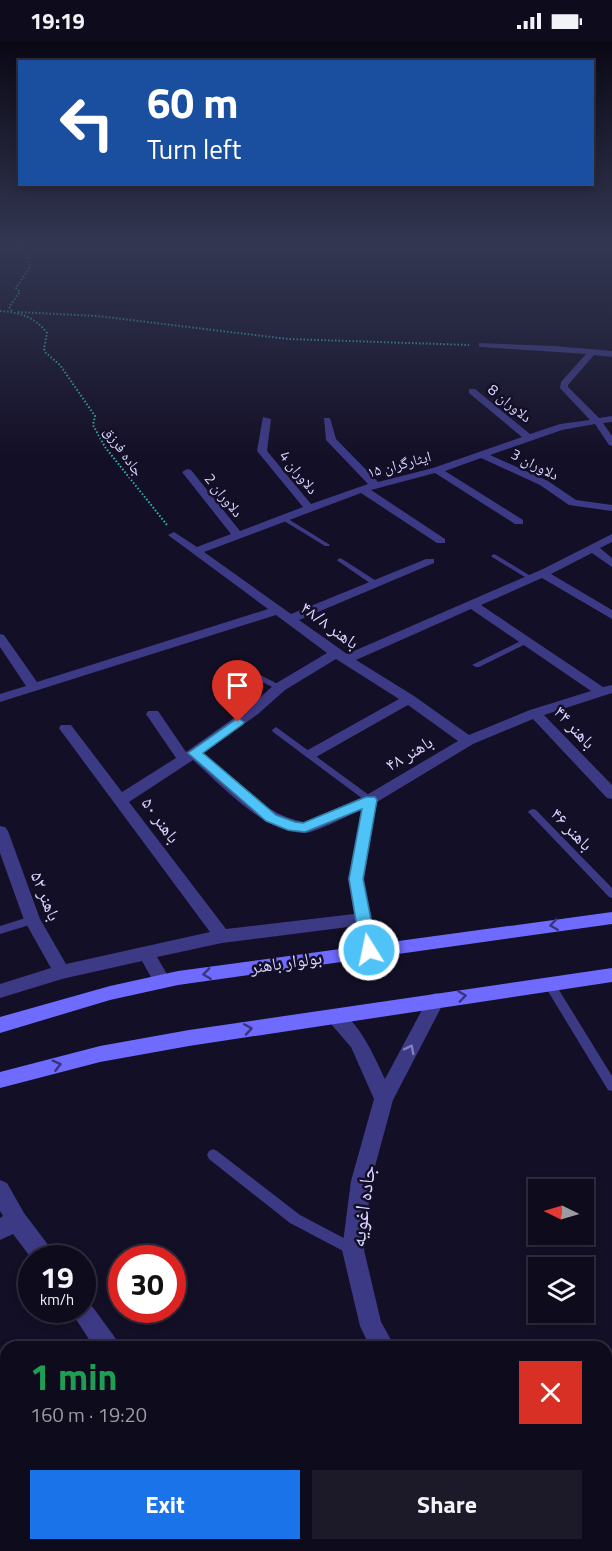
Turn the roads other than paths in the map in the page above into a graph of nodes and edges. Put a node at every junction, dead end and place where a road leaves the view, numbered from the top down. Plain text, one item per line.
1 (482, 345) road end
2 (592, 352) junction
3 (612, 354) edge
4 (472, 391) dead end
5 (266, 419) dead end
6 (612, 419) edge
7 (327, 420) dead end
8 (598, 422) junction
9 (529, 438) junction
10 (612, 442) edge
11 (483, 455) junction
12 (437, 470) junction
13 (187, 472) dead end
14 (376, 486) junction
15 (362, 489) junction
16 (309, 508) junction
17 (612, 508) edge
18 (283, 518) junction
19 (519, 522) dead end
20 (174, 535) road end
21 (238, 536) junction
22 (612, 537) edge
23 (441, 541) dead end
24 (327, 545) dead end
25 (593, 548) junction
26 (196, 551) junction
27 (494, 556) dead end
28 (340, 560) dead end
29 (430, 561) dead end
30 (612, 564) edge
31 (536, 575) junction
32 (376, 584) junction
33 (472, 604) junction
34 (278, 610) junction
35 (612, 615) edge
36 (290, 619) junction
37 (0, 638) edge
38 (528, 641) junction
39 (341, 657) junction
40 (476, 665) dead end
41 (249, 673) dead end
42 (280, 687) junction
43 (34, 688) junction
44 (607, 691) edge
45 (0, 698) edge
46 (409, 699) junction
47 (535, 713) junction
48 (153, 714) dead end
49 (66, 728) dead end
50 (276, 730) dead end
51 (468, 741) junction
52 (311, 754) junction
53 (189, 756) junction
54 (612, 794) edge
55 (121, 800) junction
56 (370, 800) junction
57 (533, 812) dead end
58 (2, 839) edge
59 (612, 894) edge
60 (612, 918) edge
61 (364, 919) junction
62 (32, 920) junction
63 (0, 930) edge
64 (222, 936) junction
65 (369, 950) junction
66 (146, 953) junction
67 (62, 972) junction
68 (612, 975) edge
69 (162, 981) junction
70 (550, 984) junction
71 (0, 990) edge
72 (436, 1000) junction
73 (333, 1016) junction
74 (0, 1025) edge
75 (0, 1080) edge
76 (612, 1086) edge
77 (384, 1099) junction
78 (213, 1155) dead end
79 (0, 1190) edge
80 (8, 1225) edge
81 (30, 1245) edge
82 (353, 1250) junction
83 (90, 1323) edge
84 (104, 1341) edge
85 (380, 1341) edge

1 - 2 street
2 - 3 street
2 - 8 street
4 - 9 street, دلاوران 8
5 - 16 street, دلاوران 4
6 - 8 street, ایثارگران ۱۵
7 - 14 street
8 - 9 street, ایثارگران ۱۵
8 - 10 street
9 - 11 street, ایثارگران ۱۵
11 - 12 street, ایثارگران ۱۵
11 - 17 street, دلاوران 3
12 - 14 street, ایثارگران ۱۵
12 - 19 street
13 - 21 street, دلاوران 2
14 - 15 street, ایثارگران ۱۵
15 - 16 street, ایثارگران ۱۵
15 - 23 street
16 - 18 street, ایثارگران ۱۵
18 - 21 street, ایثارگران ۱۵
18 - 24 lane
20 - 26 street, باهنر ۴۸/۸
21 - 26 street, ایثارگران ۱۵
22 - 25 street
25 - 30 street
25 - 31 street
26 - 34 street, باهنر ۴۸/۸
27 - 31 lane
28 - 32 lane
29 - 32 street
31 - 33 street
31 - 35 street
32 - 36 street
33 - 38 street
33 - 39 street
34 - 36 street, باهنر ۴۸/۸
34 - 43 street
36 - 39 street, باهنر ۴۸/۸
37 - 43 street
38 - 40 lane
38 - 44 street
39 - 42 street
39 - 46 street, باهنر ۴۸/۸
41 - 42 lane
42 - 53 street
43 - 45 street
44 - 47 street, باهنر ۴۸
46 - 51 street, باهنر ۴۸/۸
46 - 52 street
47 - 51 street, باهنر ۴۸
47 - 54 street, باهنر ۴۴
48 - 53 street, باهنر ۴۸
49 - 55 street, باهنر ۵۰
50 - 52 lane
51 - 56 street, باهنر ۴۸
52 - 56 lane
53 - 55 street
53 - 56 street, باهنر ۴۸
55 - 64 street, باهنر ۵۰
56 - 61 street
57 - 59 lane, باهنر ۴۶
58 - 62 street, باهنر ۵۲
60 -> 65 main road, بولوار باهنر
61 - 64 street
61 - 65 street
62 - 63 lane
62 - 67 street, باهنر ۵۲
64 - 66 street
65 -> 69 main road, بولوار باهنر
66 - 67 street
66 - 69 street
67 - 71 street
68 - 70 main road
69 - 74 main road, بولوار باهنر
72 -> 70 main road
70 - 76 lane
72 - 73 main road
77 -> 72 street, جاده اغویه
75 -> 73 main road
73 - 77 street
77 - 82 street, جاده اغویه
78 - 82 lane
79 - 80 street
80 - 81 street
82 - 85 street, جاده اغویه
83 - 84 street

